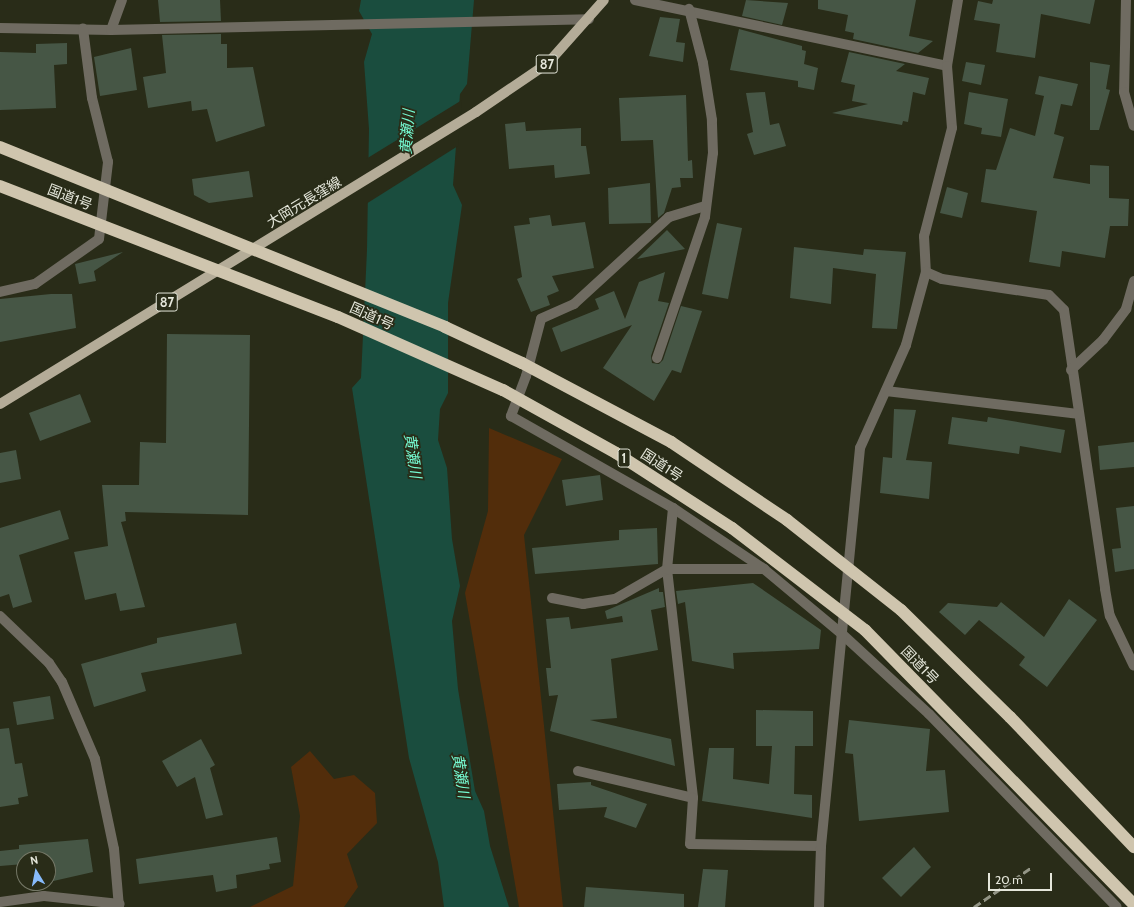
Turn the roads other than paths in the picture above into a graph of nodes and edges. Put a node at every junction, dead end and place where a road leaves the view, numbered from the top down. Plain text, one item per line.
1 (122, 0) edge
2 (604, 0) edge
3 (635, 0) edge
4 (958, 0) edge
5 (1126, 0) edge
6 (688, 9) junction
7 (589, 19) junction
8 (0, 28) edge
9 (83, 29) junction
10 (110, 30) junction
11 (947, 66) junction
12 (1134, 126) edge
13 (0, 147) edge
14 (0, 186) edge
15 (705, 206) junction
16 (926, 272) junction
17 (1134, 281) edge
18 (0, 292) edge
19 (657, 358) dead end
20 (1071, 370) junction
21 (886, 391) junction
22 (0, 404) edge
23 (1078, 414) junction
24 (673, 508) junction
25 (667, 569) junction
26 (764, 569) junction
27 (552, 598) dead end
28 (0, 616) edge
29 (842, 634) junction
30 (1134, 666) edge
31 (578, 771) dead end
32 (694, 798) junction
33 (821, 846) junction
34 (1134, 847) edge
35 (0, 902) edge
36 (1134, 905) edge
37 (119, 906) edge
38 (819, 907) edge
39 (1117, 907) edge

1 - 10 street
2 - 7 main road, 大岡元長窪線 / 87
3 - 6 street
4 - 11 street
5 - 12 street
6 - 11 street
6 - 15 street
7 - 10 street
7 - 22 main road, 大岡元長窪線 / 87
8 - 9 street
9 - 10 street
9 - 18 street
11 - 16 street
13 - 34 highway, 国道1号, bridge
14 - 36 highway, 国道1号 / 1, bridge
15 - 19 street
15 - 24 street
16 - 20 street
16 - 21 street
17 - 20 street
20 - 23 street
21 - 23 street
21 - 29 street
23 - 30 street
24 - 25 street
24 - 26 street
25 - 26 street
25 - 27 street
25 - 32 street
26 - 29 street
28 - 37 street
29 - 33 street
29 - 39 street
31 - 32 street
32 - 33 street
33 - 38 street
35 - 37 street

